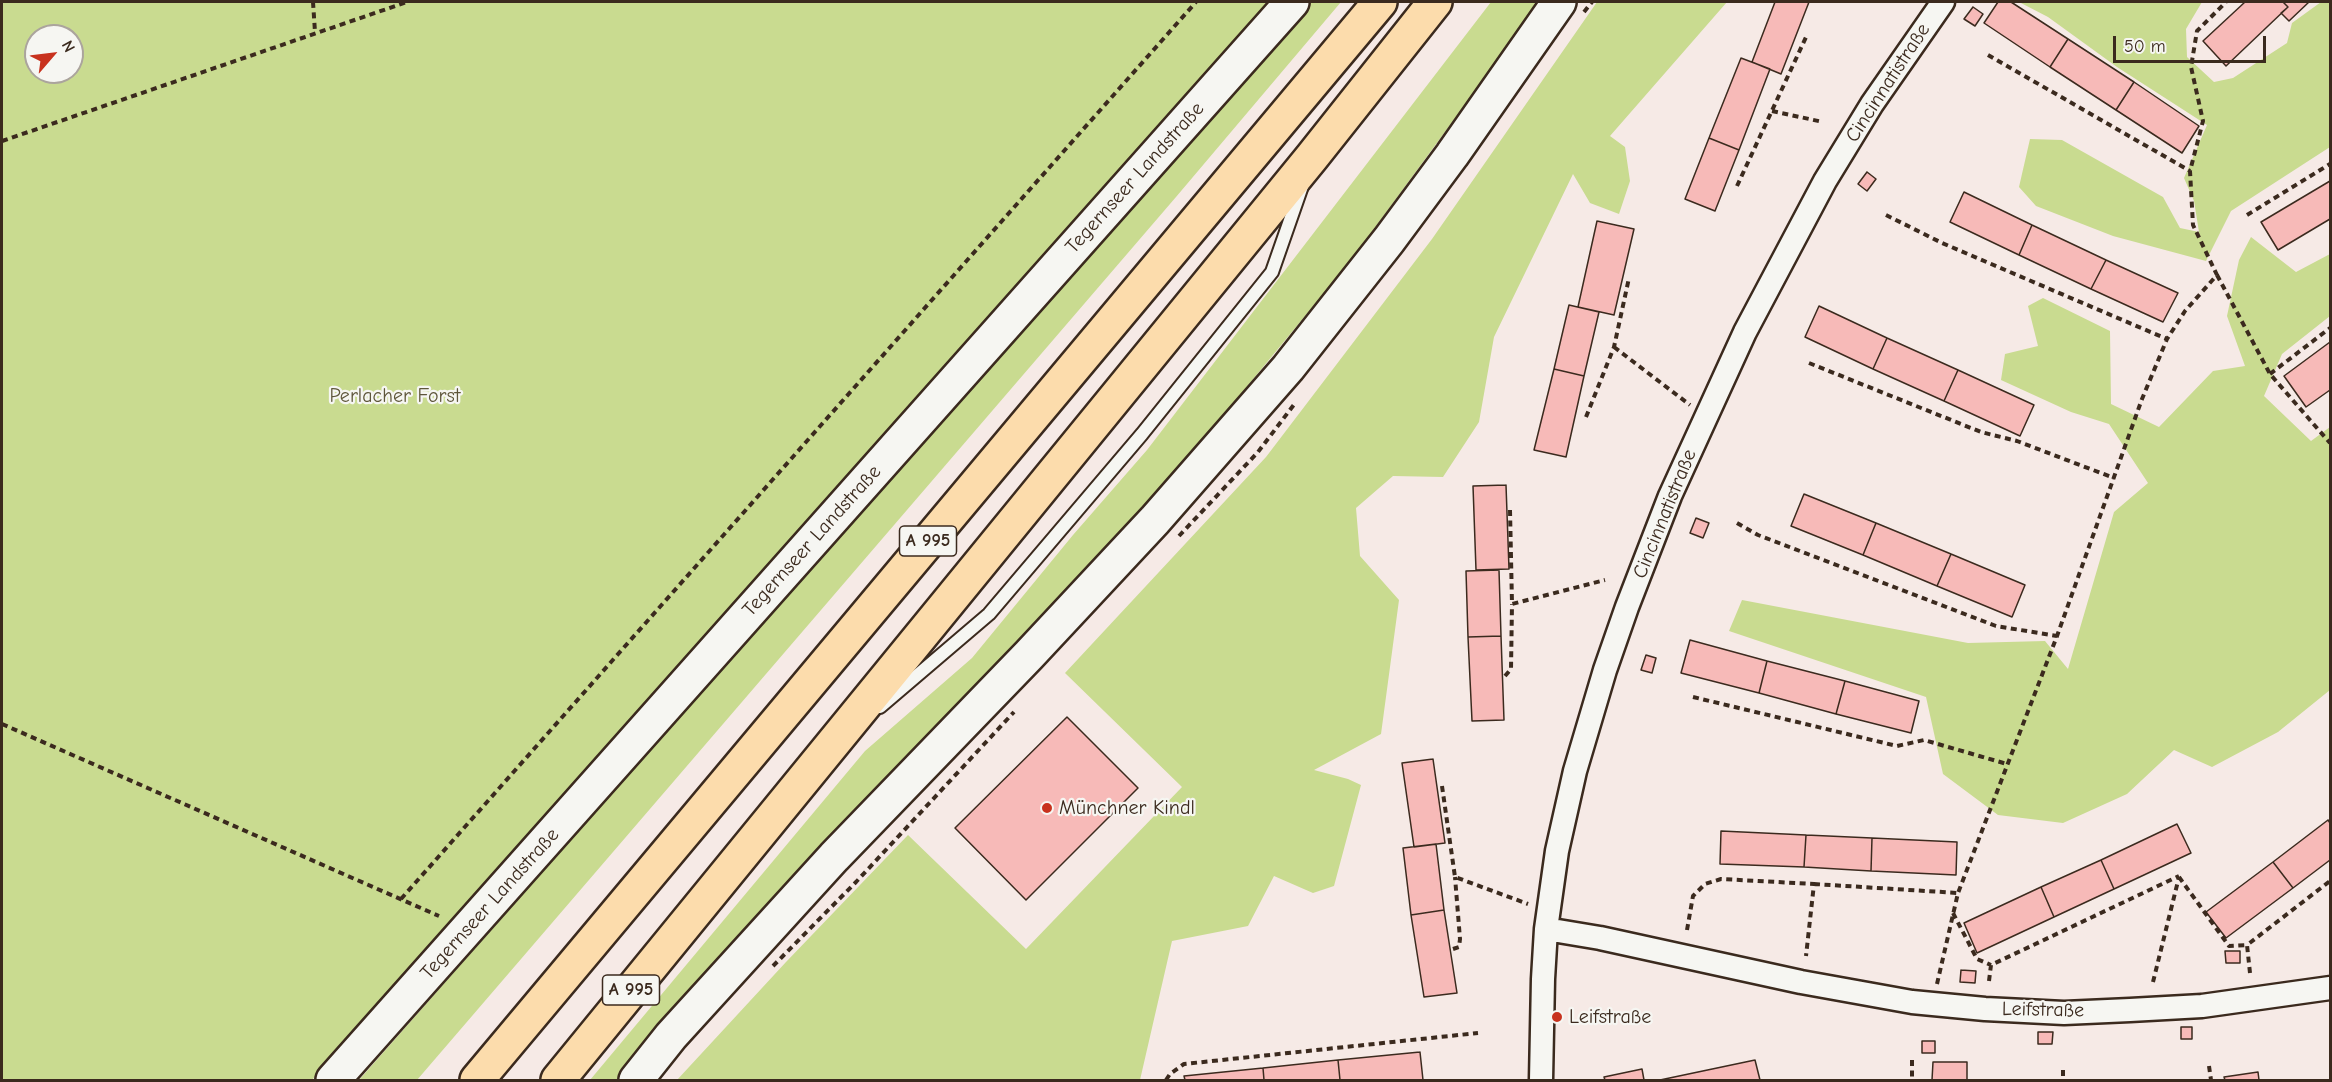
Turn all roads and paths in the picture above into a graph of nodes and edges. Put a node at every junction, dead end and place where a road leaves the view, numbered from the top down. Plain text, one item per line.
1 (313, 2) edge
2 (407, 2) edge
3 (1196, 2) edge
4 (1292, 2) edge
5 (1380, 2) edge
6 (1435, 2) edge
7 (1559, 2) edge
8 (1943, 2) edge
9 (2226, 2) edge
10 (315, 32) junction
11 (1807, 35) dead end
12 (1988, 55) dead end
13 (1772, 111) junction
14 (1824, 122) dead end
15 (2, 141) edge
16 (1312, 157) junction
17 (2331, 164) edge
18 (2190, 171) junction
19 (1737, 186) dead end
20 (1886, 215) dead end
21 (2247, 215) dead end
22 (2217, 275) junction
23 (1629, 278) dead end
24 (2331, 328) edge
25 (2167, 339) junction
26 (1614, 347) junction
27 (1809, 363) dead end
28 (2270, 374) junction
29 (1692, 407) dead end
30 (1586, 417) dead end
31 (2331, 443) edge
32 (2114, 478) junction
33 (1510, 510) dead end
34 (1737, 522) dead end
35 (1605, 580) dead end
36 (1512, 604) junction
37 (2056, 636) junction
38 (1505, 676) dead end
39 (1693, 697) dead end
40 (2, 724) edge
41 (825, 755) junction
42 (2007, 764) junction
43 (1443, 786) dead end
44 (2179, 876) junction
45 (1455, 877) junction
46 (2331, 881) edge
47 (1814, 884) junction
48 (1958, 893) junction
49 (401, 899) junction
50 (1528, 904) dead end
51 (1953, 913) junction
52 (439, 916) dead end
53 (1546, 929) junction
54 (1687, 930) dead end
55 (2247, 945) junction
56 (1454, 949) dead end
57 (1806, 956) dead end
58 (1991, 964) junction
59 (2250, 974) dead end
60 (1989, 981) dead end
61 (2153, 982) dead end
62 (2331, 988) edge
63 (1936, 991) dead end
64 (1478, 1033) dead end
65 (1912, 1060) dead end
66 (2209, 1066) dead end
67 (2063, 1070) dead end
68 (333, 1080) edge
69 (477, 1080) edge
70 (558, 1080) edge
71 (636, 1080) edge
72 (1166, 1080) edge
73 (1541, 1080) edge
74 (1912, 1080) edge
75 (2063, 1080) edge
76 (2211, 1080) edge

1 - 10 path
2 - 10 path
3 - 49 path
4 - 68 main road, Tegernseer Landstraße
5 - 69 highway, A 995
6 - 16 highway, A 995
7 - 71 main road
8 - 53 street, Cincinnatistraße
9 - 18 path
10 - 15 path
11 - 13 path
12 - 18 path
13 - 14 path
13 - 19 path
16 - 41 highway, A 995
16 - 41 lane
17 - 21 path
18 - 22 path
20 - 25 path
22 - 25 path
22 - 28 path
23 - 26 path
24 - 28 path
25 - 32 path
26 - 29 path
26 - 30 path
27 - 32 path
28 - 31 path
32 - 37 path
33 - 36 path
34 - 37 path
35 - 36 path
36 - 38 path
37 - 42 path
39 - 42 path
40 - 49 path
41 - 70 highway, A 995
42 - 48 path
43 - 45 path
44 - 55 path
44 - 58 path
44 - 61 path
45 - 50 path
45 - 56 path
46 - 55 path
47 - 48 path
47 - 54 path
47 - 57 path
48 - 51 path
49 - 52 path
51 - 58 path
51 - 63 path
53 - 62 street, Leifstraße
53 - 73 street, Cincinnatistraße
55 - 59 path
58 - 60 path
64 - 72 path
65 - 74 path
66 - 76 path
67 - 75 path

